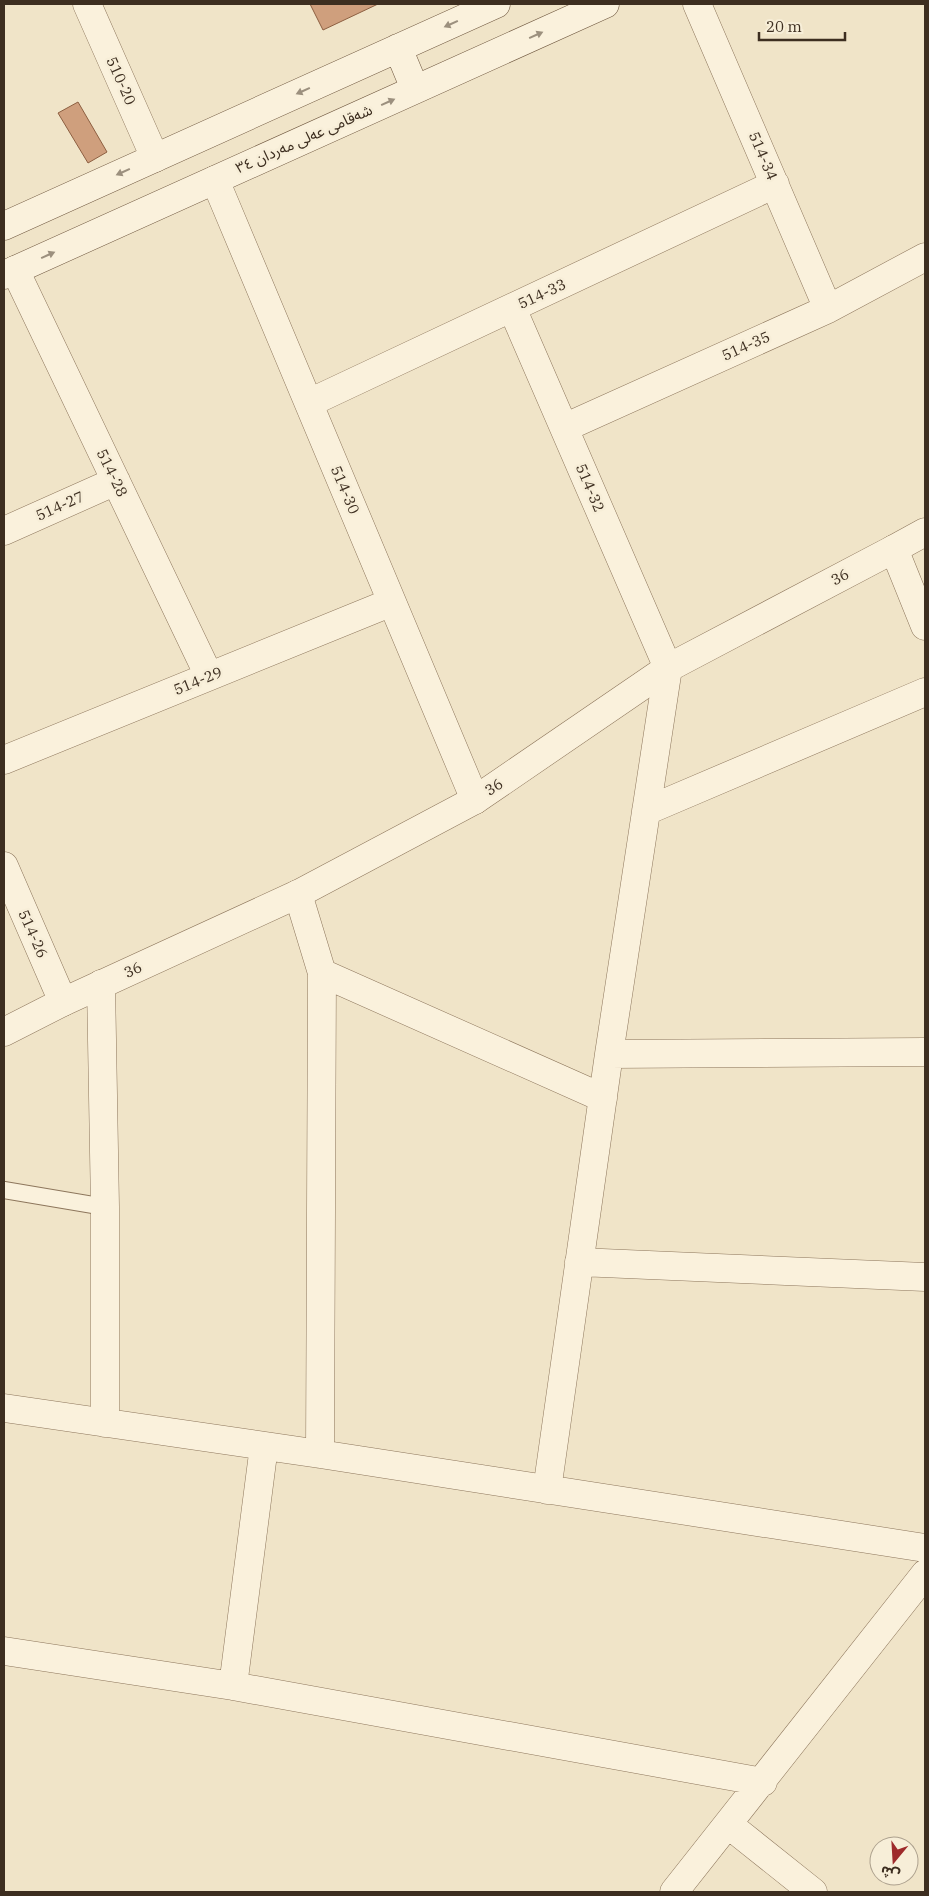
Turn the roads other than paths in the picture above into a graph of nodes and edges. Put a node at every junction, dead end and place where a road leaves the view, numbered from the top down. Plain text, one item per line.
1 (87, 4) edge
2 (496, 4) edge
3 (605, 4) edge
4 (697, 4) edge
5 (398, 48) junction
6 (415, 89) junction
7 (155, 158) junction
8 (215, 180) junction
9 (775, 184) junction
10 (4, 226) edge
11 (925, 258) edge
12 (9, 273) edge
13 (512, 308) junction
14 (828, 308) junction
15 (308, 403) junction
16 (564, 428) junction
17 (116, 481) junction
18 (4, 531) edge
19 (925, 532) edge
20 (894, 549) junction
21 (392, 602) junction
22 (925, 626) edge
23 (668, 668) junction
24 (209, 676) junction
25 (925, 692) edge
26 (4, 760) edge
27 (476, 800) junction
28 (646, 811) junction
29 (4, 866) edge
30 (298, 894) junction
31 (322, 973) junction
32 (101, 984) junction
33 (63, 1002) junction
34 (4, 1032) edge
35 (925, 1052) edge
36 (608, 1054) junction
37 (603, 1098) junction
38 (4, 1190) edge
39 (105, 1207) junction
40 (579, 1262) junction
41 (925, 1277) edge
42 (4, 1408) edge
43 (105, 1423) junction
44 (264, 1446) junction
45 (320, 1454) junction
46 (547, 1490) junction
47 (925, 1548) edge
48 (925, 1574) edge
49 (4, 1651) edge
50 (233, 1686) junction
51 (762, 1782) junction
52 (729, 1824) junction
53 (674, 1892) edge
54 (813, 1892) edge

1 - 7 street, 510-20
2 -> 5 street
6 -> 3 street, شەقامی عەلی مەردان ٣٤
4 - 9 street, 514-34
5 - 6 street
5 -> 7 street
8 -> 6 street, شەقامی عەلی مەردان ٣٤
7 -> 10 street
12 -> 8 street, شەقامی عەلی مەردان ٣٤
8 - 15 street, 514-30
9 - 13 street, 514-33
9 - 14 street, 514-34
11 - 14 street, 514-35
12 - 17 street, 514-28
13 - 15 street, 514-33
13 - 16 street, 514-32
14 - 16 street, 514-35
15 - 21 street, 514-30
16 - 23 street, 514-32
17 - 18 street, 514-27
17 - 24 street, 514-28
19 - 20 street, 36
20 - 22 street
20 - 23 street, 36
21 - 24 street, 514-29
21 - 27 street, 514-30
23 - 27 street, 36
23 - 28 street
24 - 26 street, 514-29
25 - 28 street
27 - 30 street, 36
28 - 36 street
29 - 33 street, 514-26
30 - 31 street
30 - 32 street, 36
31 - 37 street
31 - 45 street
32 - 33 street, 36
32 - 39 street
33 - 34 street, 36
35 - 36 street
36 - 37 street
37 - 40 street
38 - 39 lane
39 - 43 street
40 - 41 street
40 - 46 street
42 - 43 street
43 - 44 street
44 - 45 street
44 - 50 street
45 - 46 street
46 - 47 street
48 - 51 street
49 - 50 street
50 - 51 street
51 - 52 street
52 - 53 street
52 - 54 street

